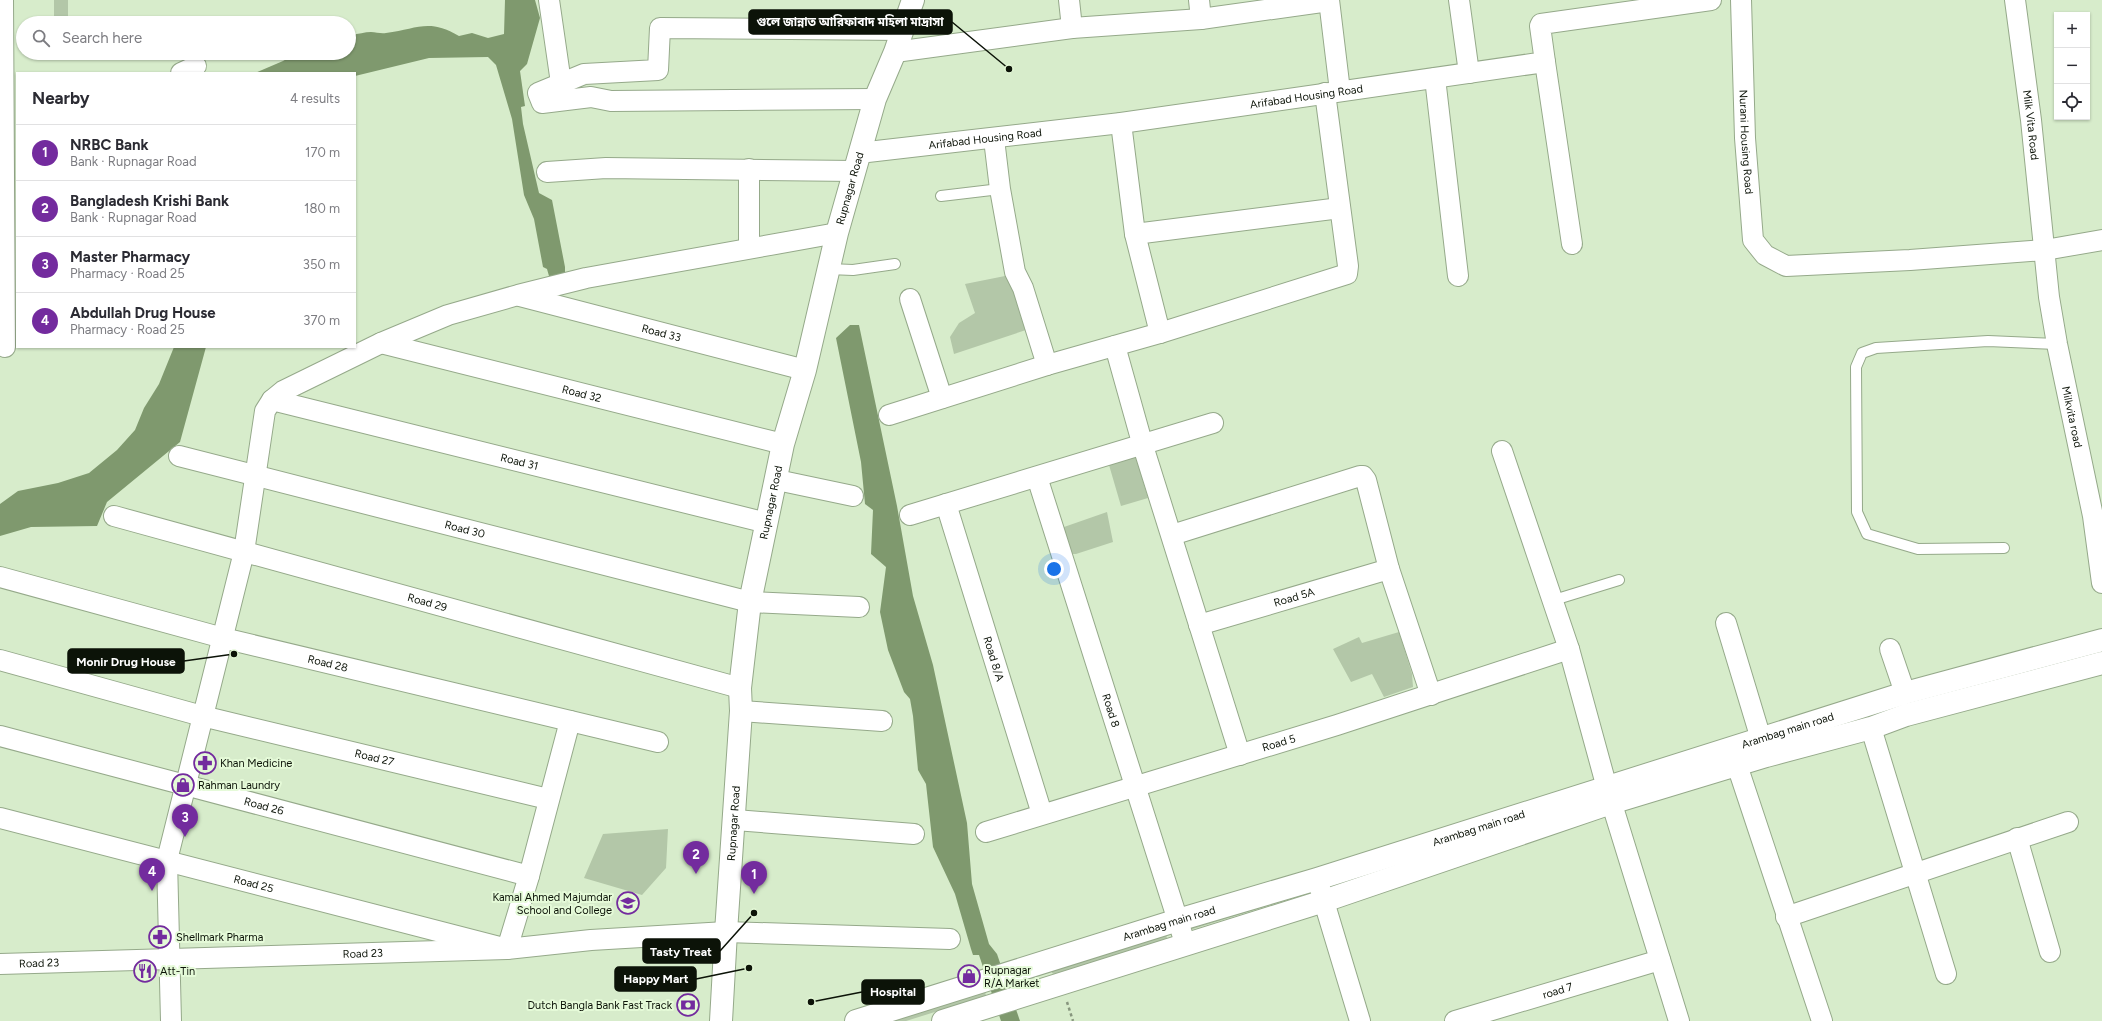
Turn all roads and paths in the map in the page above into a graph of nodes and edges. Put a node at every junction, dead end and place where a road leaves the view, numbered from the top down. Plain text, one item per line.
1 (3, 0) edge
2 (549, 0) edge
3 (912, 0) edge
4 (1069, 0) edge
5 (1199, 0) edge
6 (1458, 0) edge
7 (1711, 0) edge
8 (1740, 0) edge
9 (2015, 0) edge
10 (1329, 1) edge
11 (1201, 20) junction
12 (1072, 28) junction
13 (902, 30) junction
14 (895, 52) junction
15 (1545, 62) junction
16 (1470, 73) junction
17 (1435, 78) junction
18 (562, 83) junction
19 (10, 86) edge
20 (1333, 92) junction
21 (875, 99) junction
22 (1120, 123) junction
23 (994, 139) junction
24 (857, 162) junction
25 (749, 169) junction
26 (547, 172) dead end
27 (1000, 189) junction
28 (941, 196) dead end
29 (1340, 208) junction
30 (837, 233) junction
31 (1135, 234) junction
32 (2102, 240) edge
33 (1572, 244) dead end
34 (749, 248) junction
35 (2045, 250) junction
36 (895, 264) dead end
37 (829, 268) junction
38 (1458, 276) dead end
39 (518, 295) junction
40 (910, 299) dead end
41 (1160, 333) junction
42 (381, 343) junction
43 (2057, 344) junction
44 (1115, 346) junction
45 (5, 347) dead end
46 (1047, 365) junction
47 (805, 370) junction
48 (942, 398) junction
49 (272, 400) junction
50 (889, 415) dead end
51 (1213, 423) dead end
52 (783, 444) junction
53 (1143, 446) junction
54 (1502, 450) dead end
55 (179, 456) dead end
56 (255, 476) junction
57 (1037, 477) junction
58 (777, 480) junction
59 (853, 496) dead end
60 (946, 504) junction
61 (910, 515) dead end
62 (114, 516) dead end
63 (2098, 516) edge
64 (767, 523) junction
65 (1172, 535) junction
66 (2004, 548) dead end
67 (244, 552) junction
68 (1389, 569) junction
69 (0, 577) edge
70 (1619, 580) dead end
71 (2102, 583) edge
72 (1554, 600) junction
73 (750, 602) junction
74 (859, 607) dead end
75 (1726, 623) dead end
76 (1199, 624) junction
77 (223, 638) junction
78 (2102, 640) edge
79 (1570, 649) junction
80 (1890, 649) dead end
81 (0, 660) edge
82 (2102, 663) edge
83 (740, 688) junction
84 (1905, 693) junction
85 (1431, 695) junction
86 (741, 710) junction
87 (202, 716) junction
88 (570, 721) junction
89 (882, 721) dead end
90 (1871, 728) junction
91 (0, 736) edge
92 (1761, 739) junction
93 (658, 742) dead end
94 (1240, 755) junction
95 (1734, 757) junction
96 (186, 785) junction
97 (1135, 786) junction
98 (1609, 796) junction
99 (548, 799) junction
100 (1042, 814) junction
101 (0, 818) edge
102 (734, 820) junction
103 (2068, 822) dead end
104 (986, 832) dead end
105 (914, 834) dead end
106 (2017, 838) junction
107 (167, 860) junction
108 (1915, 872) junction
109 (529, 876) junction
110 (1317, 879) junction
111 (1324, 901) junction
112 (1786, 917) junction
113 (1178, 920) junction
114 (726, 932) junction
115 (950, 939) dead end
116 (1185, 944) junction
117 (507, 949) junction
118 (2050, 952) dead end
119 (170, 958) junction
120 (1660, 960) junction
121 (0, 964) edge
122 (1015, 972) junction
123 (1946, 974) dead end
124 (1022, 997) junction
125 (723, 1018) edge
126 (171, 1021) edge
127 (856, 1021) edge
128 (943, 1021) edge
129 (1360, 1021) edge
130 (1455, 1021) edge
131 (1679, 1021) edge
132 (1822, 1021) edge

1 - 19 street
2 - 18 street
3 - 13 street, Rupnagar Road
4 - 12 street
5 - 11 street
6 - 16 street
7 - 15 street
8 - 35 street, Nurani Housing Road
9 - 35 street, Milk Vita Road
10 - 11 street
10 - 20 street
11 - 12 street
12 - 14 street
13 - 14 street, Rupnagar Road
13 - 18 street
14 - 21 street, Rupnagar Road
15 - 16 street, Arifabad Housing Road
15 - 33 street
16 - 17 street, Arifabad Housing Road
17 - 20 street, Arifabad Housing Road
17 - 38 street
18 - 21 street
19 - 45 street
20 - 22 street, Arifabad Housing Road
20 - 29 street
21 - 24 street, Rupnagar Road
22 - 23 street, Arifabad Housing Road
22 - 31 street
23 - 24 street, Arifabad Housing Road
23 - 27 street
24 - 25 street, Arifabad Housing Road
24 - 30 street, Rupnagar Road
25 - 26 street, Arifabad Housing Road
25 - 34 street
27 - 28 lane
27 - 46 street
29 - 31 street
29 - 41 street
30 - 34 street
30 - 37 street, Rupnagar Road
31 - 41 street
32 - 35 street
34 - 39 street
35 - 43 street, Milkvita road
36 - 37 lane
37 - 47 street, Rupnagar Road
39 - 42 street
39 - 47 street, Road 33
40 - 48 street
41 - 44 street
42 - 49 street
42 - 52 street, Road 32
43 - 63 street, Milkvita road
43 - 66 lane
44 - 46 street
44 - 53 street
46 - 48 street
47 - 52 street, Rupnagar Road
48 - 50 street
49 - 56 street
49 - 64 street, Road 31
51 - 53 street
52 - 58 street, Rupnagar Road
53 - 57 street
53 - 65 street
54 - 72 street
55 - 56 street, Road 30
56 - 67 street
56 - 73 street, Road 30
57 - 60 street
57 - 97 street, Road 8
58 - 59 street
58 - 64 street, Rupnagar Road
60 - 61 street
60 - 100 street, Road 8/A
62 - 67 street, Road 29
63 - 71 street, Milkvita road
64 - 73 street, Rupnagar Road
65 - 68 street
65 - 76 street
67 - 77 street
67 - 83 street, Road 29
68 - 76 street, Road 5A
68 - 85 street
69 - 77 street, Road 28
70 - 72 lane
72 - 79 street
73 - 74 street, Road 30
73 - 83 street, Rupnagar Road
75 - 92 street
76 - 94 street
77 - 87 street
77 - 88 street, Road 28
78 - 84 street, Arambag main road
79 - 85 street, Road 5
79 - 98 street
80 - 84 street
81 - 87 street, Road 27
82 - 90 street, Arambag main road
83 - 86 street, Rupnagar Road
84 - 92 street, Arambag main road
85 - 94 street, Road 5
86 - 89 street
86 - 102 street, Rupnagar Road
87 - 96 street
87 - 99 street, Road 27
88 - 93 street, Road 28
88 - 99 street
90 - 95 street, Arambag main road
90 - 108 street
91 - 96 street, Road 26
92 - 95 street, Arambag main road
94 - 97 street, Road 5
95 - 98 street, Arambag main road
95 - 112 street
96 - 107 street
96 - 109 street, Road 26
97 - 100 street, Road 5
97 - 113 street, Road 8
98 - 110 street, Arambag main road
98 - 111 street, Arambag main road
98 - 120 street
99 - 109 street
100 - 104 street, Road 5
101 - 107 street, Road 25
102 - 105 street
102 - 114 street, Rupnagar Road
103 - 106 street
106 - 108 street
106 - 118 street
107 - 117 street, Road 25
107 - 119 street
108 - 112 street
108 - 123 street
109 - 117 street
110 - 111 street
110 - 113 street, Arambag main road
111 - 116 street, Arambag main road
111 - 129 street
112 - 132 street
113 - 116 street, Road 8
113 - 122 street, Arambag main road
114 - 115 street, Road 23
114 - 117 street, Road 23
114 - 125 street, Rupnagar Road
116 - 124 street, Arambag main road
117 - 119 street, Road 23
119 - 121 street, Road 23
119 - 126 street
120 - 130 street, road 7
120 - 131 street
122 - 124 street
122 - 127 street, Arambag main road
124 - 128 street, Arambag main road

